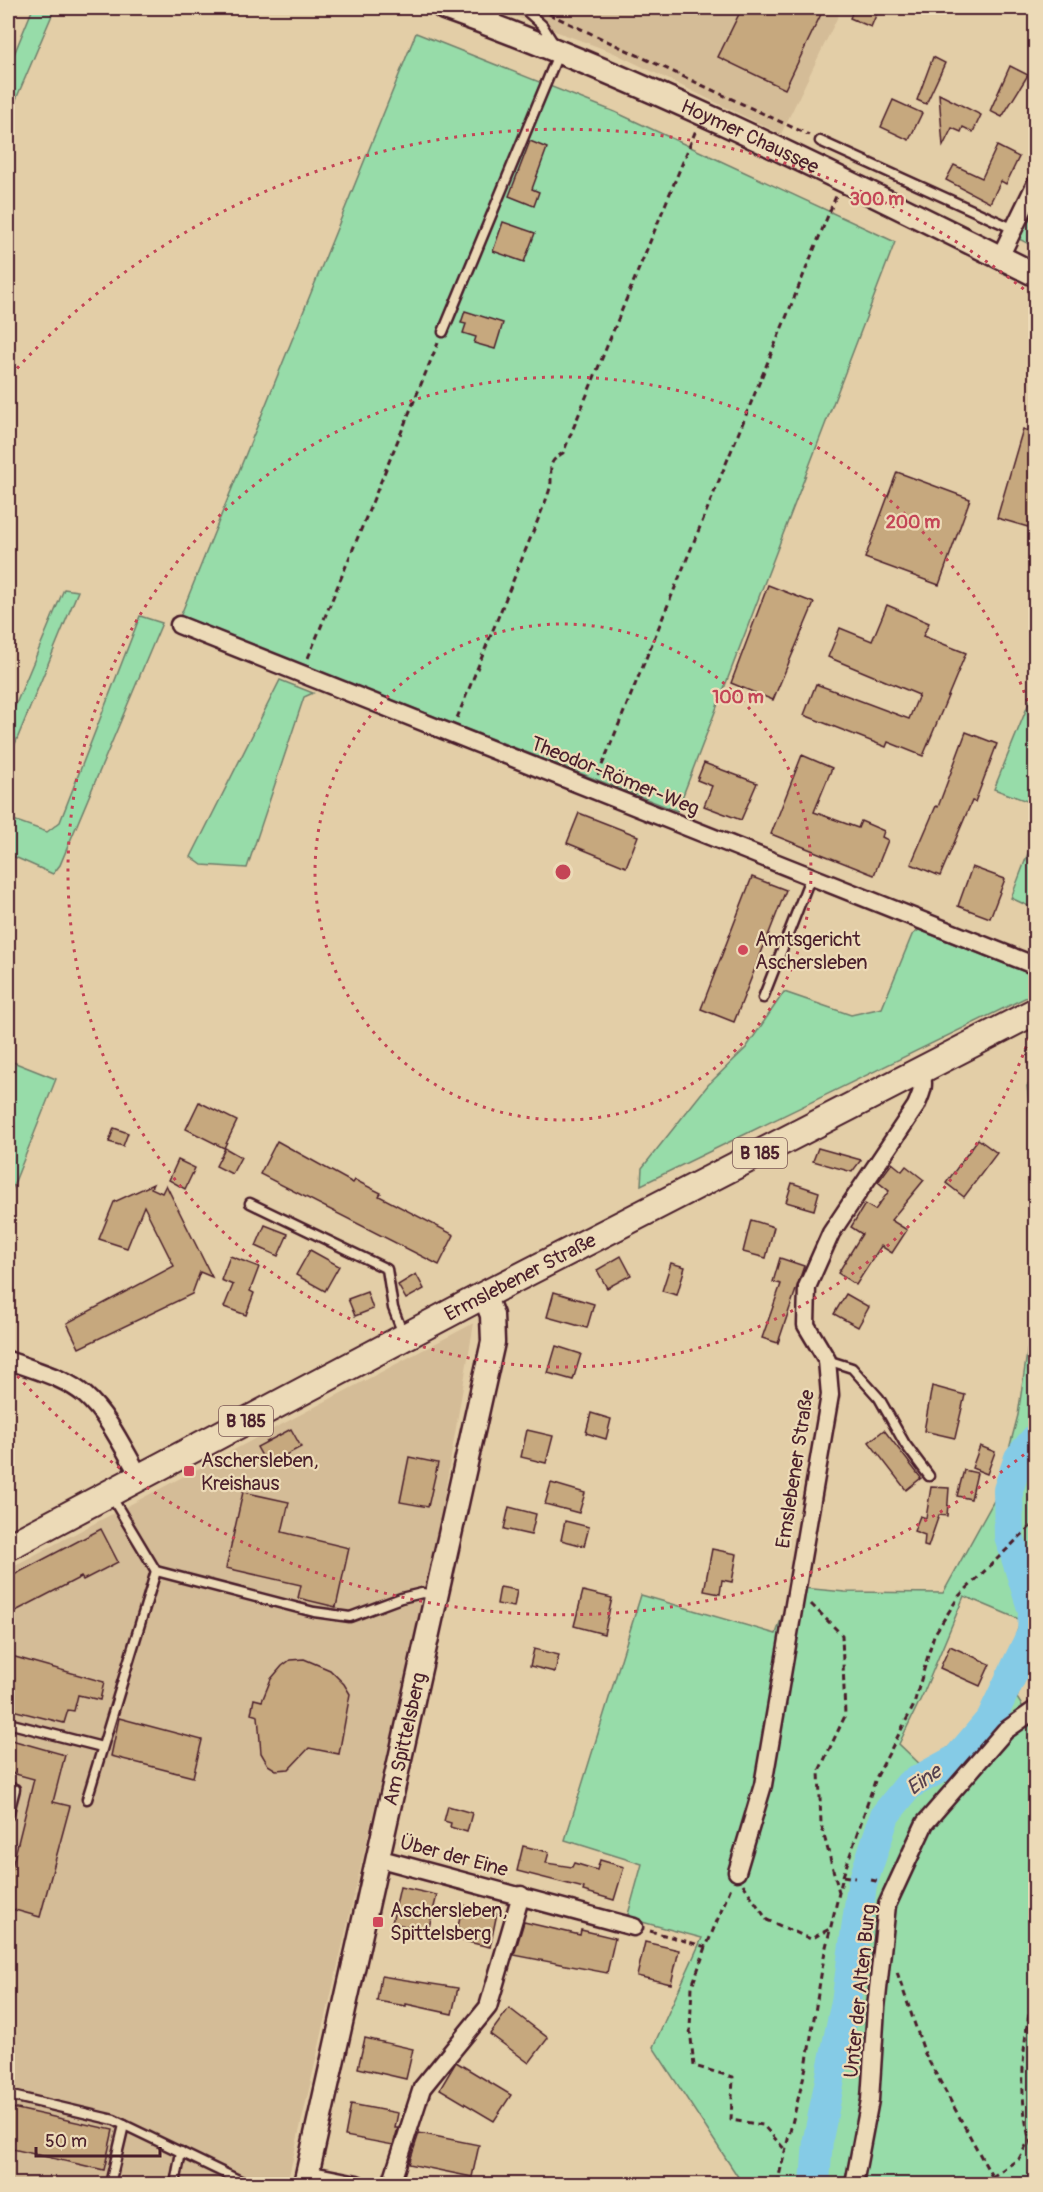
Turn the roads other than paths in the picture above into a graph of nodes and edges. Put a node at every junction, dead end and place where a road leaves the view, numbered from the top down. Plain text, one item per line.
1 (444, 8) edge
2 (523, 8) edge
3 (472, 12) edge
4 (495, 16) edge
5 (559, 52) junction
6 (820, 141) road end
7 (1035, 183) edge
8 (1014, 229) junction
9 (1000, 257) junction
10 (1035, 274) edge
11 (443, 332) road end
12 (179, 625) dead end
13 (811, 876) junction
14 (1035, 966) edge
15 (763, 998) dead end
16 (1035, 1011) edge
17 (920, 1070) junction
18 (250, 1203) dead end
19 (484, 1295) junction
20 (404, 1337) junction
21 (8, 1360) edge
22 (827, 1360) junction
23 (929, 1476) dead end
24 (140, 1477) junction
25 (109, 1493) junction
26 (8, 1547) edge
27 (156, 1571) junction
28 (436, 1595) junction
29 (1035, 1709) edge
30 (8, 1723) edge
31 (102, 1747) junction
32 (8, 1787) edge
33 (87, 1799) dead end
34 (8, 1816) edge
35 (378, 1858) junction
36 (737, 1872) road end
37 (521, 1895) junction
38 (634, 1927) road end
39 (8, 2095) edge
40 (124, 2125) junction
41 (181, 2152) junction
42 (306, 2179) edge
43 (110, 2184) edge
44 (175, 2184) edge
45 (248, 2184) edge
46 (357, 2184) edge
47 (391, 2184) edge
48 (854, 2184) edge

1 - 3 main road, Hoymer Chaussee
2 - 5 lane
3 - 4 main road, Hoymer Chaussee
4 - 5 main road, Hoymer Chaussee
5 - 9 main road, Hoymer Chaussee
5 - 11 lane
6 - 8 lane
7 - 8 street
8 - 9 street
9 - 10 main road, Hoymer Chaussee
12 - 13 street, Theodor-Römer-Weg
13 - 14 street, Theodor-Römer-Weg
13 - 15 lane
16 - 17 main road, Ermslebener Straße / B 185
17 - 19 main road, Ermslebener Straße / B 185
17 - 22 street, Emslebener Straße
18 - 20 lane
19 - 20 main road, Ermslebener Straße / B 185
19 - 28 main road, Am Spittelsberg
20 - 24 main road, Ermslebener Straße / B 185
21 - 24 street
22 - 23 lane
22 - 36 street, Emslebener Straße
24 - 25 main road, Ermslebener Straße / B 185
25 - 26 main road, Ermslebener Straße / B 185
25 - 27 lane
27 - 28 lane
27 - 31 lane
28 - 35 main road, Am Spittelsberg
29 - 48 street, Unter der Alten Burg
30 - 31 lane
31 - 33 lane
32 - 34 lane
35 - 37 street, Über der Eine
35 - 42 main road, Am Spittelsberg
37 - 38 street, Über der Eine
37 - 47 street, Über der Eine
39 - 40 lane
40 - 41 lane
40 - 43 lane
41 - 44 lane
41 - 45 lane
42 - 46 street

